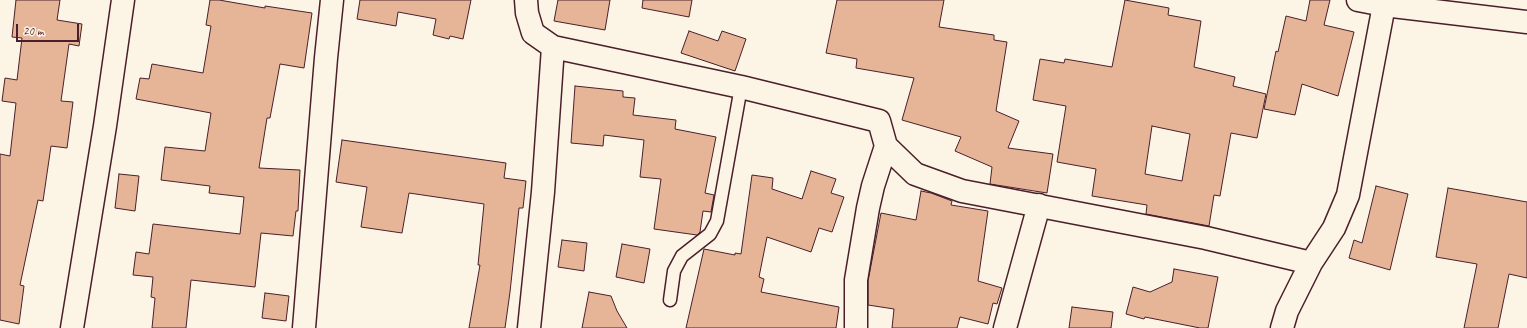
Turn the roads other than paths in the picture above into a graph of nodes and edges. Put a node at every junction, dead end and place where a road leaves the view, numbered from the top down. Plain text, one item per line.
1 (123, 0) edge
2 (332, 0) edge
3 (526, 0) edge
4 (1358, 0) edge
5 (1385, 2) edge
6 (1527, 22) edge
7 (553, 47) junction
8 (742, 87) junction
9 (886, 146) junction
10 (1038, 205) junction
11 (1311, 263) junction
12 (670, 300) dead end
13 (72, 328) edge
14 (304, 328) edge
15 (529, 328) edge
16 (856, 328) edge
17 (1005, 328) edge
18 (1282, 328) edge

1 - 13 street
2 - 14 street
3 - 7 street
4 - 5 street
5 - 6 street
5 - 11 street
7 - 8 street
7 - 15 street
8 - 9 street
8 - 12 lane
9 - 10 street
9 - 16 street
10 - 11 street
10 - 17 street
11 - 18 street

